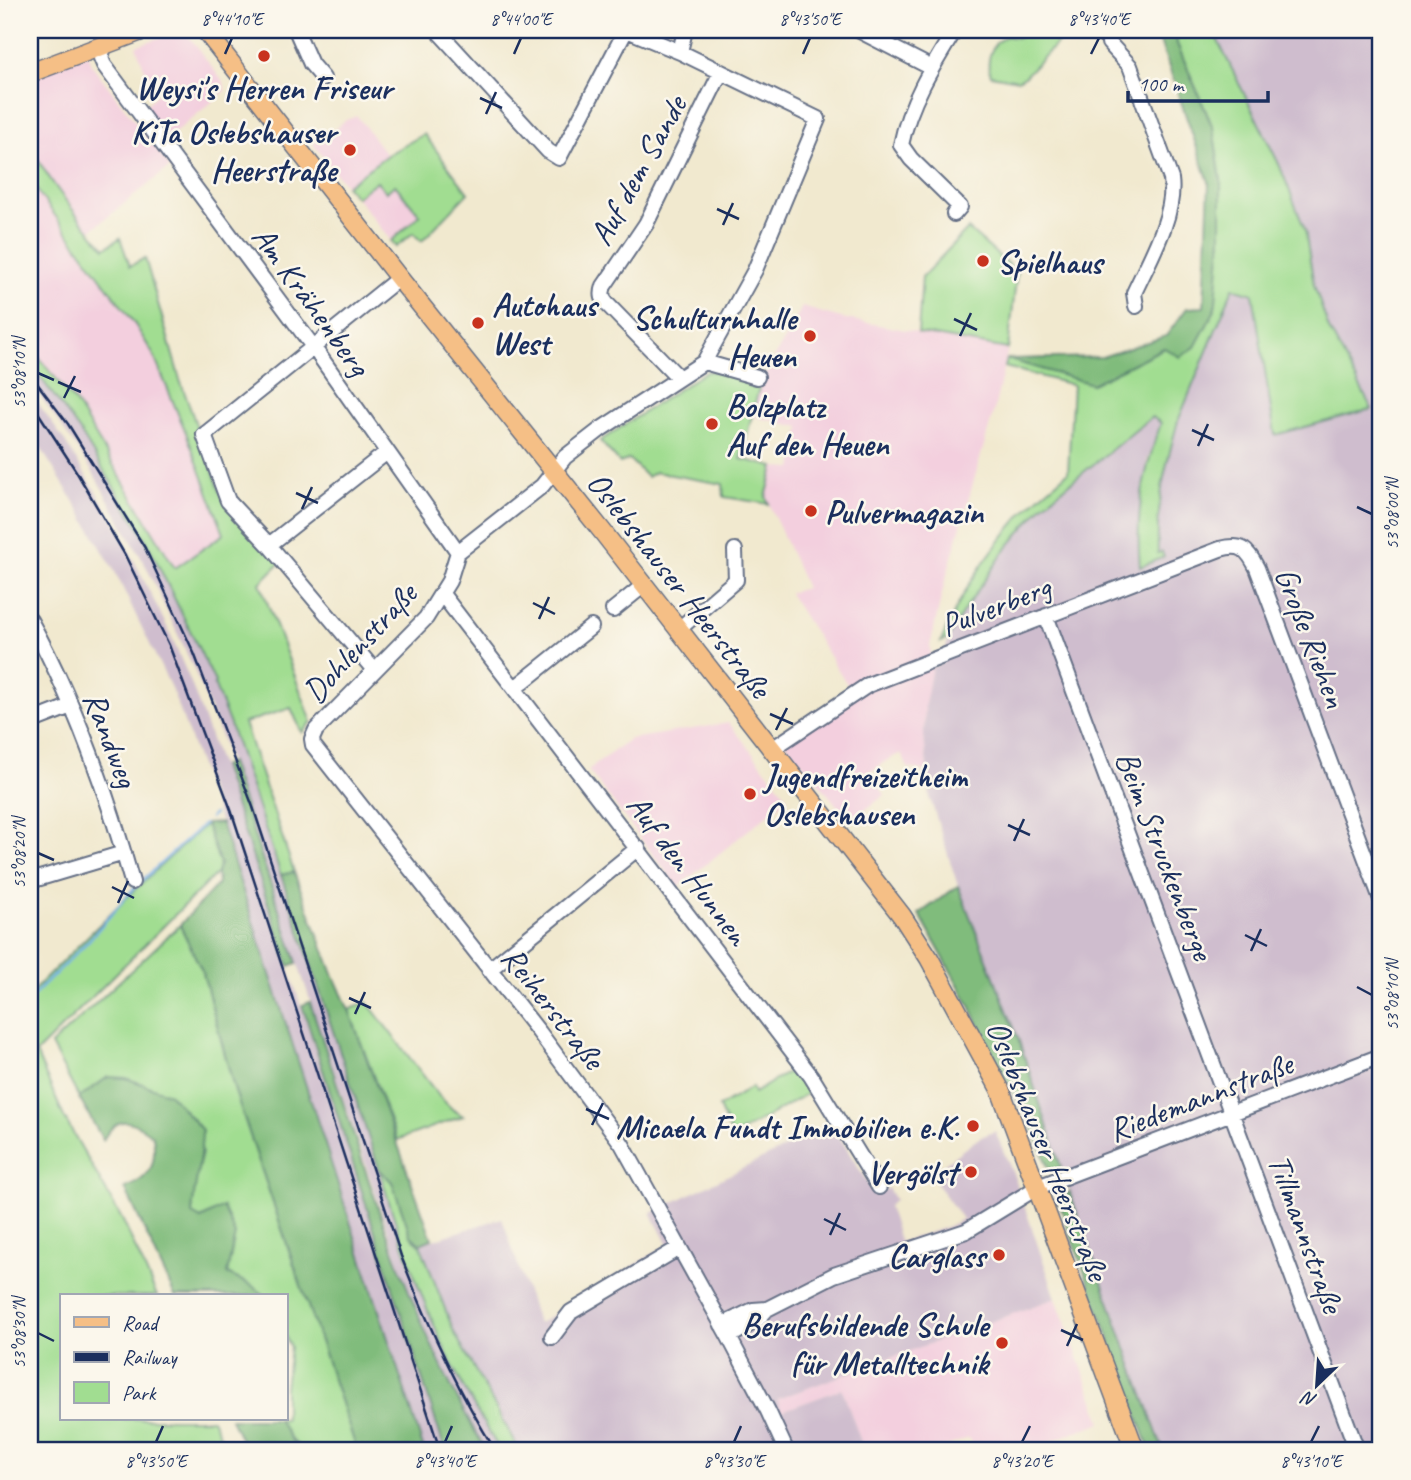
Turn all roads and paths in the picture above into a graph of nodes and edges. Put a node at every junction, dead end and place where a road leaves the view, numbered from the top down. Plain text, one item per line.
1 (205, 30) edge
2 (296, 30) edge
3 (437, 30) edge
4 (627, 30) edge
5 (685, 30) edge
6 (858, 30) edge
7 (955, 30) edge
8 (139, 31) edge
9 (1100, 36) edge
10 (104, 46) junction
11 (680, 52) junction
12 (932, 68) junction
13 (721, 72) junction
14 (30, 73) edge
15 (323, 78) dead end
16 (954, 214) dead end
17 (399, 278) junction
18 (1136, 306) dead end
19 (314, 348) junction
20 (704, 362) junction
21 (757, 377) dead end
22 (679, 378) junction
23 (387, 452) junction
24 (553, 472) junction
25 (269, 545) junction
26 (735, 550) dead end
27 (458, 552) junction
28 (1249, 553) joint
29 (644, 585) junction
30 (442, 594) junction
31 (613, 610) dead end
32 (1046, 616) junction
33 (30, 620) edge
34 (591, 627) dead end
35 (679, 629) junction
36 (374, 670) junction
37 (515, 688) junction
38 (71, 706) junction
39 (30, 722) edge
40 (316, 730) joint
41 (772, 749) junction
42 (638, 848) junction
43 (124, 853) junction
44 (30, 881) edge
45 (132, 882) dead end
46 (1381, 899) edge
47 (489, 970) junction
48 (1381, 1056) edge
49 (1233, 1114) junction
50 (879, 1187) dead end
51 (1038, 1187) junction
52 (679, 1248) junction
53 (725, 1331) junction
54 (552, 1337) dead end
55 (786, 1450) edge
56 (1135, 1450) edge
57 (1357, 1450) edge

1 - 17 main road, Oslebshauser Heerstraße
2 - 15 street
3 - 4 street
4 - 11 street
5 - 11 street
6 - 12 street
7 - 12 street
8 - 10 main road
9 - 18 street
10 - 14 main road
10 - 19 street, Am Krähenberg
11 - 13 street
12 - 16 street
13 - 20 street
13 - 22 street, Auf dem Sande
17 - 19 street
17 - 24 main road, Oslebshauser Heerstraße
19 - 23 street, Am Krähenberg
19 - 25 street
20 - 21 street
20 - 22 street
22 - 24 street
23 - 25 street
23 - 27 street, Am Krähenberg
24 - 27 street
24 - 29 main road, Oslebshauser Heerstraße
25 - 36 street
26 - 35 street
27 - 30 street, Dohlenstraße
28 - 32 street, Pulverberg
28 - 46 street, Große Riehen
29 - 31 street
29 - 35 main road, Oslebshauser Heerstraße
30 - 36 street, Dohlenstraße
30 - 37 street, Auf den Hunnen
32 - 41 street, Pulverberg
32 - 49 street, Beim Struckenberge
33 - 38 street, Randweg
34 - 37 street
35 - 41 main road, Oslebshauser Heerstraße
36 - 40 street, Dohlenstraße
37 - 42 street, Auf den Hunnen
38 - 39 street
38 - 43 street, Randweg
40 - 47 street, Reiherstraße
41 - 51 main road, Oslebshauser Heerstraße
42 - 47 street
42 - 50 street, Auf den Hunnen
43 - 44 street
43 - 45 street, Randweg
47 - 52 street, Reiherstraße
48 - 49 street, Riedemannstraße
49 - 51 street, Riedemannstraße
49 - 57 street, Tillmannstraße
51 - 53 street, Riedemannstraße
51 - 56 main road, Oslebshauser Heerstraße
52 - 53 street, Reiherstraße
52 - 54 street
53 - 55 street, Reiherstraße

